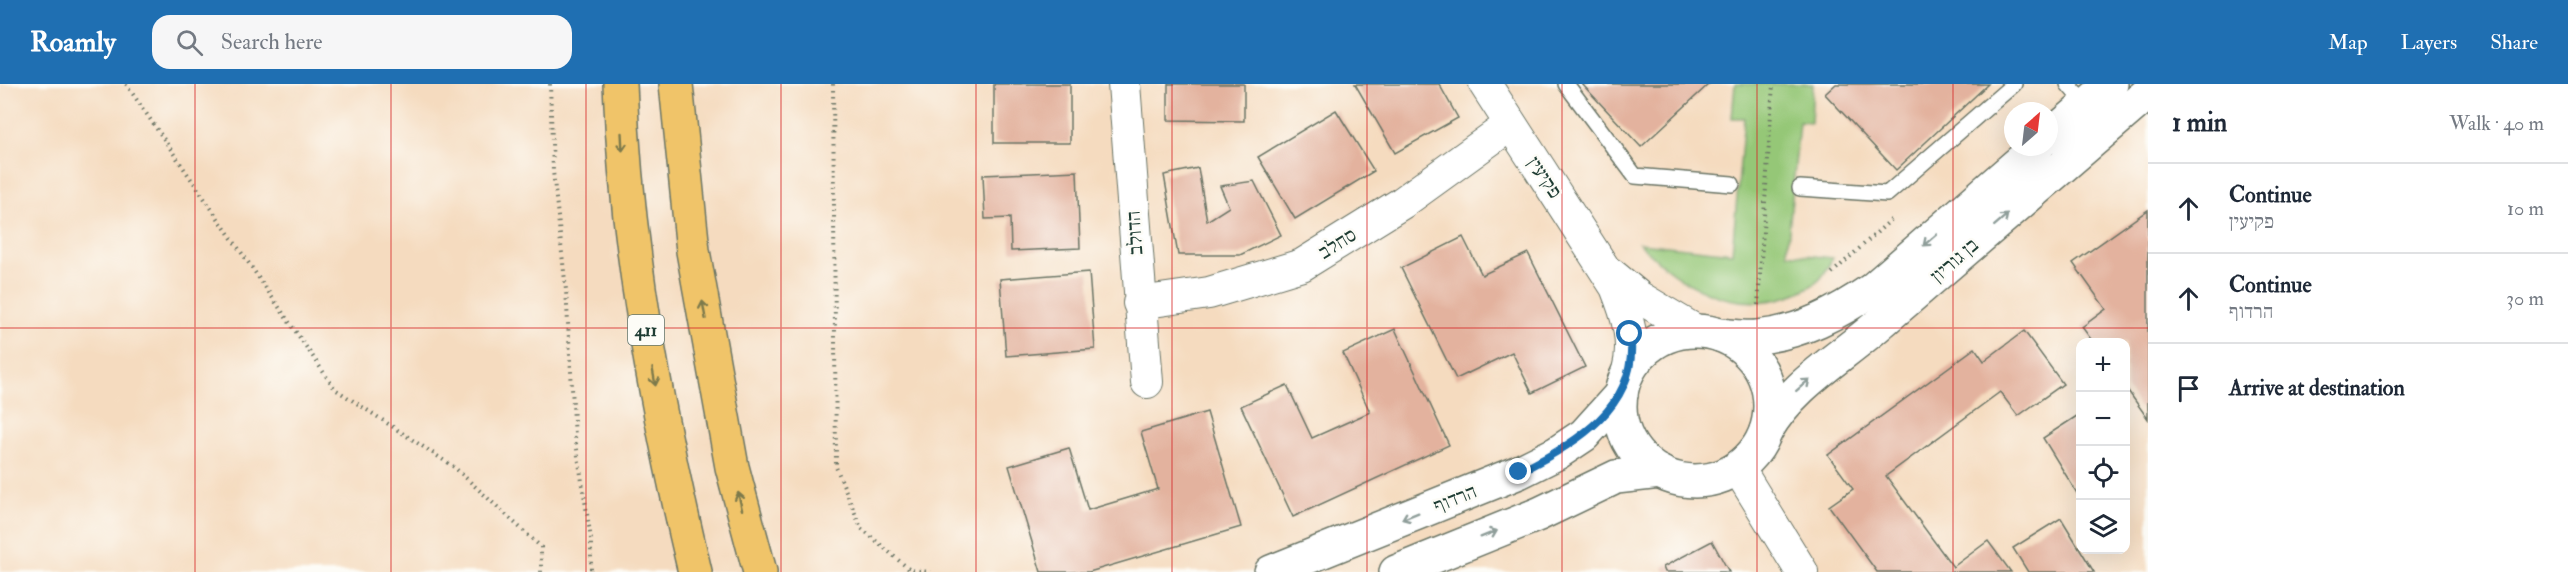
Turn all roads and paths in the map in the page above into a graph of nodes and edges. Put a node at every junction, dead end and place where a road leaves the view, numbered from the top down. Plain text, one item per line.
1 (126, 84) edge
2 (550, 84) edge
3 (620, 84) edge
4 (676, 84) edge
5 (833, 84) edge
6 (1124, 84) edge
7 (1485, 84) edge
8 (1566, 84) edge
9 (1773, 84) edge
10 (2014, 84) edge
11 (2111, 84) edge
12 (2148, 93) edge
13 (2077, 94) edge
14 (2058, 123) edge
15 (1510, 125) junction
16 (2027, 156) edge
17 (1732, 184) dead end
18 (1800, 188) dead end
19 (1606, 269) junction
20 (1139, 303) junction
21 (1707, 333) junction
22 (1756, 338) junction
23 (1147, 382) dead end
24 (1624, 382) junction
25 (1766, 430) junction
26 (1738, 468) junction
27 (1660, 472) junction
28 (761, 567) edge
29 (541, 572) edge
30 (591, 572) edge
31 (695, 572) edge
32 (931, 572) edge
33 (1271, 572) edge
34 (1396, 572) edge
35 (1802, 572) edge

1 - 29 path
2 - 30 path
3 -> 31 main road, 411
28 -> 4 main road
5 - 32 path
6 - 20 street, הדולב
7 - 15 street, פקיעין
8 - 17 lane
9 - 22 path
10 - 18 lane
11 - 13 street
25 -> 12 street, בן גוריון
13 - 14 street
15 - 19 street, פקיעין
15 - 20 street, סחלב
16 -> 22 street, בן גוריון
19 - 21 street, פקיעין
19 - 24 street, פקיעין
20 - 23 street, הדולב
21 - 22 street, בן גוריון
21 - 24 street
21 - 25 street
24 - 27 street
24 -> 33 street, הרדוף
25 - 26 street
26 - 27 street
26 - 35 street
34 -> 27 street

